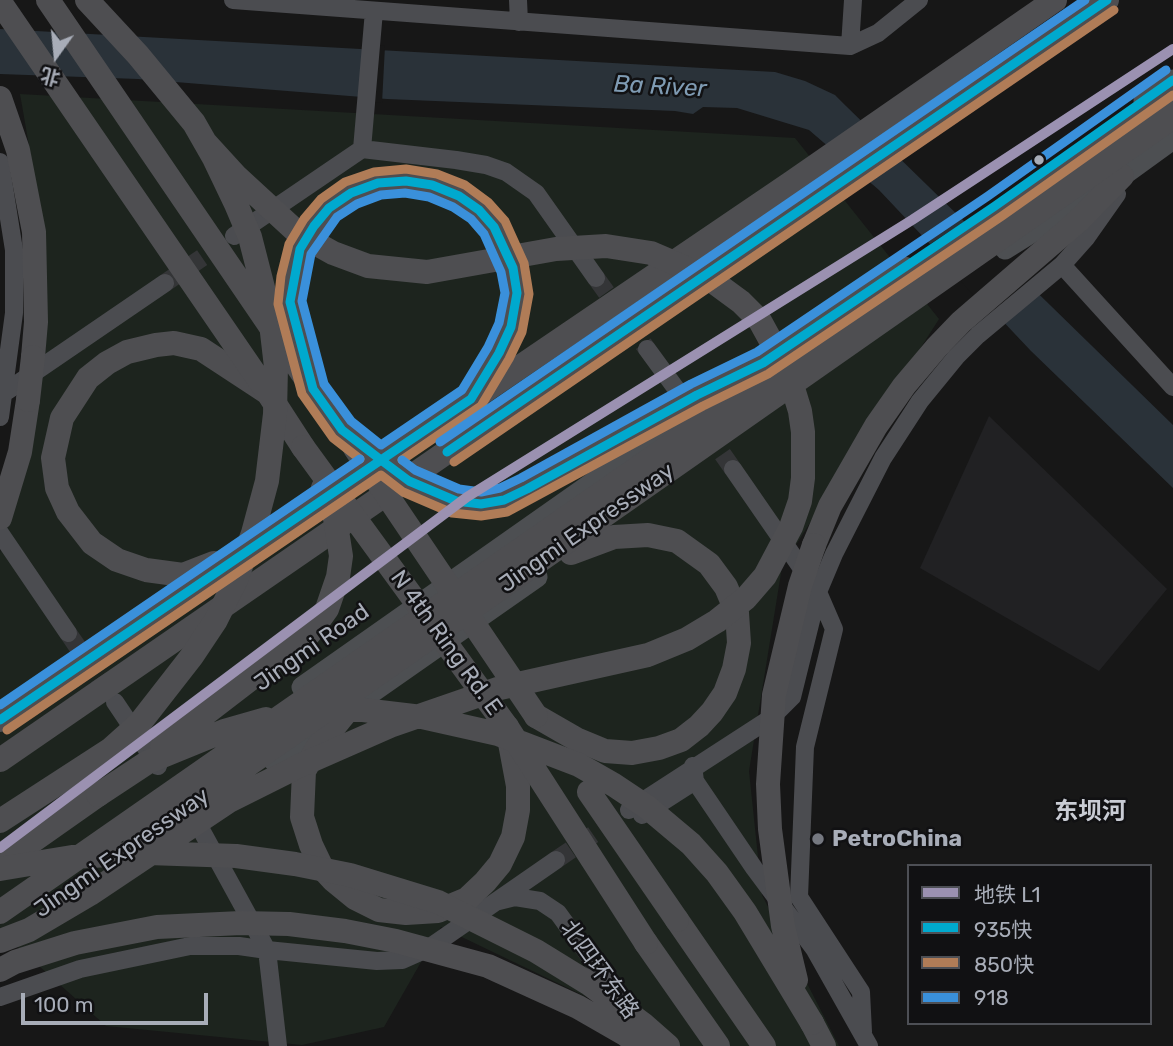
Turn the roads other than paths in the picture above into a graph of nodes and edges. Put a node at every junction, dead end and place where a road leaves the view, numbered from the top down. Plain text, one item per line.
1 (48, 0) edge
2 (88, 0) edge
3 (233, 0) edge
4 (519, 0) edge
5 (853, 0) edge
6 (919, 0) edge
7 (1055, 0) edge
8 (1107, 0) edge
9 (0, 2) edge
10 (374, 11) junction
11 (519, 22) junction
12 (850, 46) junction
13 (1173, 80) edge
14 (1173, 95) edge
15 (1, 100) edge
16 (1173, 117) edge
17 (204, 141) junction
18 (1165, 145) edge
19 (362, 149) junction
20 (0, 162) edge
21 (1122, 176) junction
22 (234, 236) tunnel mouth
23 (1048, 267) junction
24 (596, 278) tunnel mouth
25 (165, 283) tunnel mouth
26 (970, 329) junction
27 (648, 349) tunnel mouth
28 (763, 363) junction
29 (1173, 387) edge
30 (313, 389) junction
31 (687, 392) junction
32 (4, 393) junction
33 (268, 393) junction
34 (471, 399) junction
35 (0, 417) edge
36 (342, 430) junction
37 (303, 447) junction
38 (733, 468) tunnel mouth
39 (3, 511) edge
40 (0, 533) edge
41 (250, 548) junction
42 (571, 553) junction
43 (818, 592) junction
44 (68, 633) tunnel mouth
45 (115, 702) tunnel mouth
46 (347, 711) junction
47 (536, 716) junction
48 (0, 720) edge
49 (508, 727) junction
50 (0, 760) edge
51 (158, 766) dead end
52 (694, 774) junction
53 (98, 795) junction
54 (632, 815) tunnel mouth
55 (0, 821) edge
56 (200, 826) dead end
57 (4, 863) edge
58 (0, 899) edge
59 (495, 901) junction
60 (540, 901) junction
61 (0, 912) edge
62 (0, 942) edge
63 (267, 950) junction
64 (0, 970) edge
65 (0, 997) edge
66 (812, 1023) junction
67 (866, 1039) edge
68 (278, 1046) edge
69 (640, 1046) edge
70 (655, 1046) edge
71 (668, 1046) edge
72 (718, 1046) edge
73 (764, 1046) edge
74 (824, 1046) edge

1 - 30 highway, N 4th Ring Rd. E, bridge
2 - 17 highway, bridge
3 - 10 street
4 - 11 street
5 - 12 street
6 - 12 street
7 - 34 highway
8 - 50 highway
9 - 33 highway, N 4th Ring Rd. E, bridge
10 - 11 street
10 - 19 street
11 - 12 street
13 - 28 main road, Jingmi Road
14 - 61 highway, Jingmi Expressway, bridge
15 - 39 highway, bridge
16 - 62 highway, Jingmi Expressway, bridge
17 - 55 highway, bridge
17 - 62 highway, bridge
18 - 21 main road
18 - 23 street
19 - 22 street
19 - 24 street
20 - 32 street
21 - 23 highway
21 - 42 main road
23 - 26 highway
23 - 29 street
25 - 32 street
26 - 43 street
26 - 66 highway, bridge
27 - 31 street
28 - 31 highway
28 - 58 main road, Jingmi Road
30 - 34 highway, bridge
30 - 36 highway, N 4th Ring Rd. E
31 - 36 highway, bridge
32 - 35 street
33 - 37 highway, N 4th Ring Rd. E, bridge
33 - 41 highway
34 - 41 highway
36 - 47 highway, N 4th Ring Rd. E, bridge
37 - 49 highway, N 4th Ring Rd. E, bridge
37 - 53 highway, bridge
38 - 43 street
40 - 44 street
41 - 48 highway
42 - 46 main road
42 - 47 highway
43 - 52 street
43 - 67 street
45 - 51 street
46 - 49 highway, bridge
46 - 62 main road
47 - 73 highway, N 4th Ring Rd. E, bridge
49 - 72 highway, N 4th Ring Rd. E, bridge
52 - 54 street
52 - 67 street
53 - 57 highway
53 - 66 highway, bridge
56 - 63 street
57 - 71 highway, bridge
59 - 60 street, 北四环东路
59 - 60 street
59 - 63 street
60 - 70 street, 北四环东路
63 - 65 street
63 - 68 street
64 - 69 highway, bridge
66 - 74 highway

